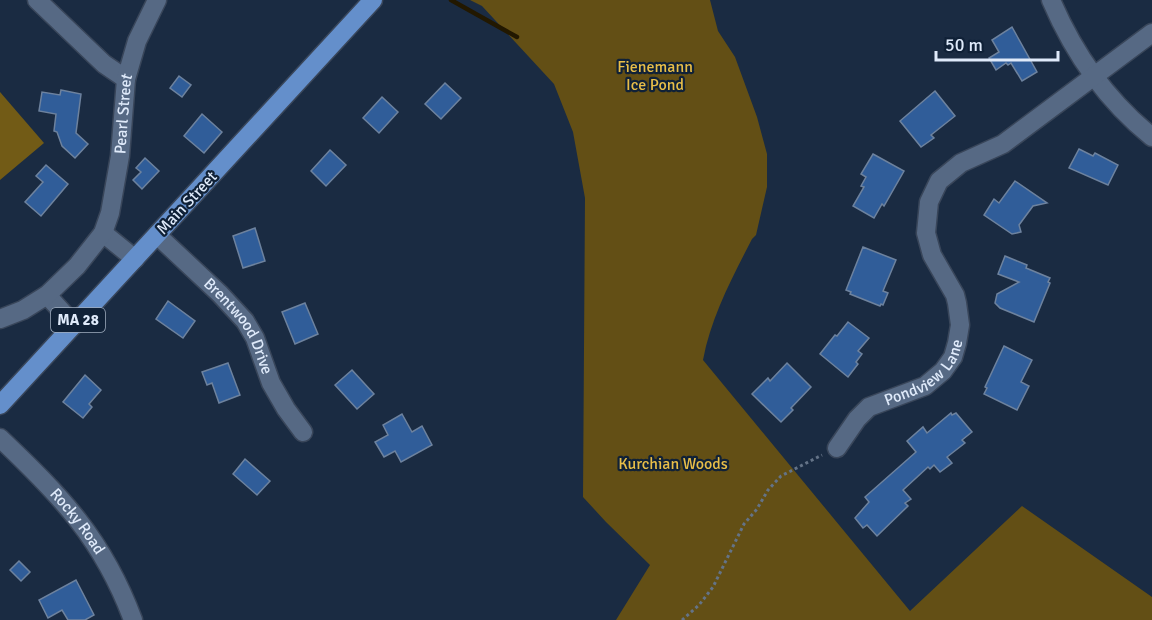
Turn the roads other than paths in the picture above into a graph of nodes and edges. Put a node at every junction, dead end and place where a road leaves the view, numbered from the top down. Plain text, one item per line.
1 (37, 0) edge
2 (157, 0) edge
3 (373, 0) edge
4 (1051, 0) edge
5 (1152, 33) edge
6 (1094, 76) junction
7 (126, 79) junction
8 (1152, 137) edge
9 (103, 232) junction
10 (157, 235) junction
11 (135, 259) junction
12 (47, 295) junction
13 (0, 319) edge
14 (74, 325) junction
15 (0, 405) edge
16 (303, 432) dead end
17 (0, 438) edge
18 (837, 448) road end
19 (133, 620) edge

1 - 7 street
2 - 7 street, Pearl Street
3 - 10 main road, Main Street / MA 28
4 - 6 street
5 - 6 street, Pondview Lane
6 - 8 street
6 - 18 street, Pondview Lane
7 - 9 street, Pearl Street
9 - 11 street
9 - 12 street, Pearl Street
10 - 11 main road, Main Street / MA 28
10 - 16 street, Brentwood Drive
11 - 14 main road, Main Street / MA 28
12 - 13 street, Pearl Street
12 - 14 street
14 - 15 main road, Main Street / MA 28
17 - 19 street, Rocky Road

